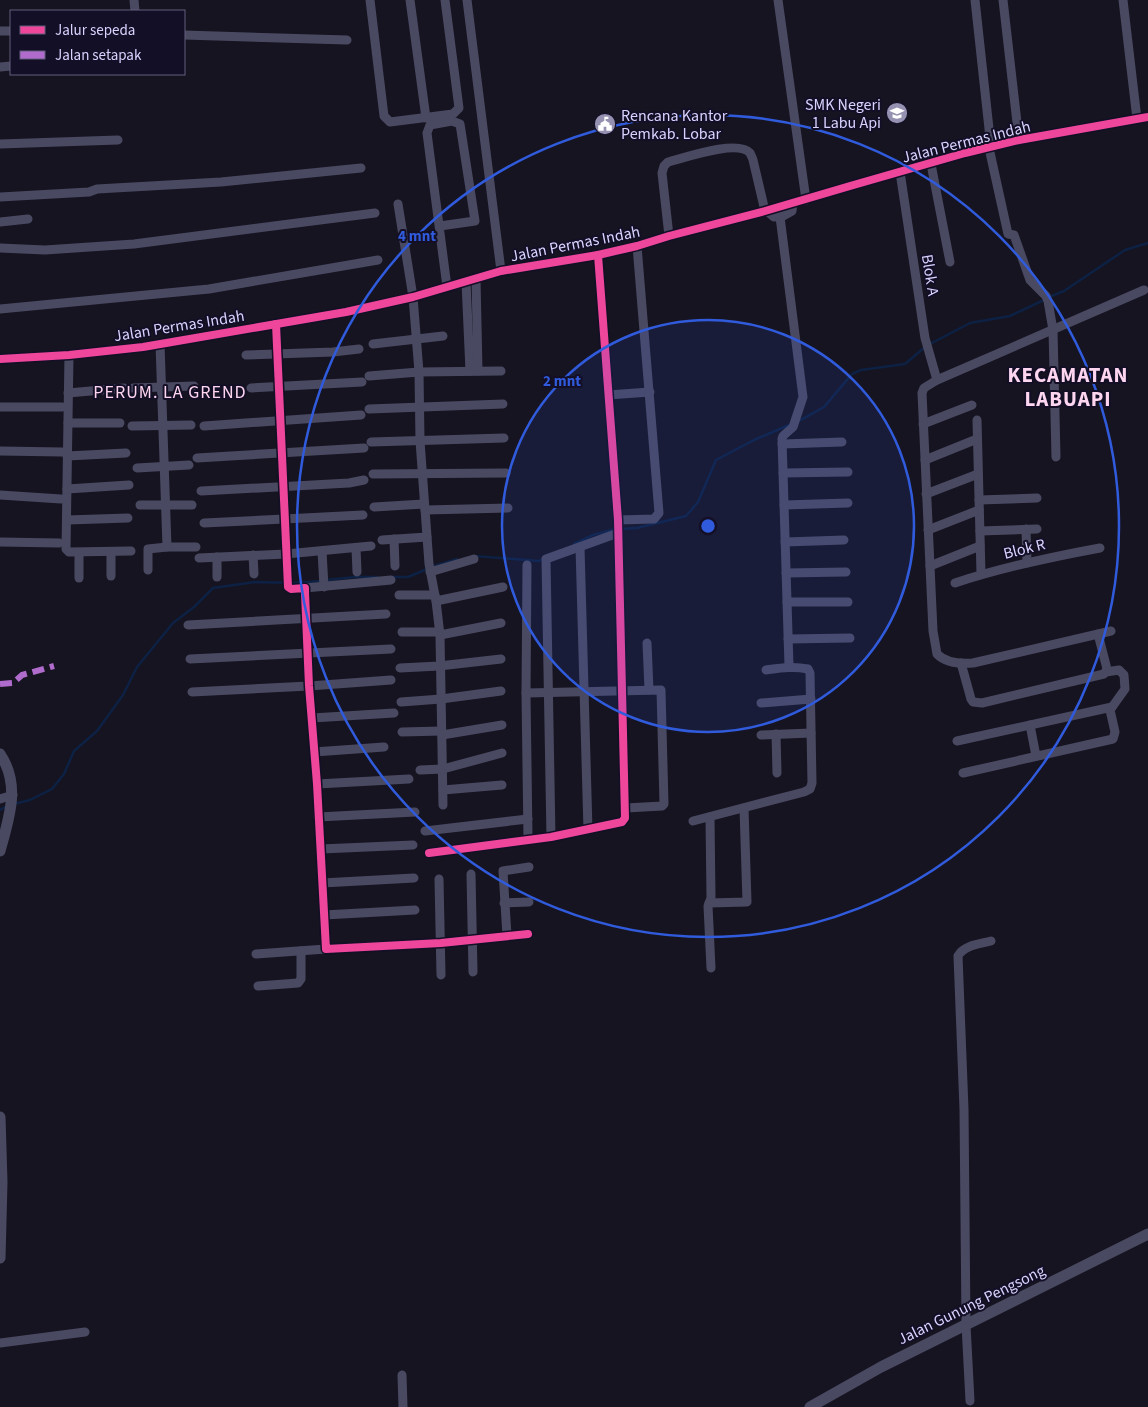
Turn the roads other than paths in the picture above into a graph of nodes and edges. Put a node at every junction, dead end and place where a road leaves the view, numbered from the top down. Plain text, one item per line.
1 (370, 0) edge
2 (410, 0) edge
3 (445, 0) edge
4 (467, 0) edge
5 (778, 0) edge
6 (975, 0) edge
7 (1003, 0) edge
8 (1123, 0) edge
9 (185, 36) edge
10 (347, 40) dead end
11 (1148, 117) edge
12 (426, 118) junction
13 (1137, 119) junction
14 (118, 140) dead end
15 (1019, 140) junction
16 (0, 144) edge
17 (990, 148) junction
18 (931, 164) junction
19 (361, 168) dead end
20 (900, 172) junction
21 (0, 197) edge
22 (806, 200) junction
23 (793, 203) junction
24 (398, 204) dead end
25 (766, 211) junction
26 (375, 213) dead end
27 (780, 217) junction
28 (28, 219) dead end
29 (0, 222) edge
30 (440, 226) junction
31 (669, 236) junction
32 (637, 246) junction
33 (0, 248) edge
34 (598, 255) junction
35 (378, 260) dead end
36 (950, 262) dead end
37 (501, 272) junction
38 (476, 279) junction
39 (466, 282) junction
40 (447, 287) junction
41 (1144, 290) dead end
42 (413, 296) junction
43 (0, 309) edge
44 (276, 324) junction
45 (1053, 330) junction
46 (444, 336) dead end
47 (416, 339) junction
48 (160, 344) junction
49 (373, 344) dead end
50 (359, 349) dead end
51 (278, 354) junction
52 (69, 355) junction
53 (246, 356) dead end
54 (0, 359) edge
55 (474, 371) junction
56 (501, 371) dead end
57 (419, 372) junction
58 (369, 376) dead end
59 (937, 380) junction
60 (362, 382) dead end
61 (161, 386) junction
62 (194, 386) dead end
63 (250, 388) dead end
64 (279, 388) junction
65 (650, 392) junction
66 (68, 393) junction
67 (608, 395) junction
68 (503, 404) dead end
69 (972, 405) dead end
70 (0, 407) edge
71 (62, 407) dead end
72 (419, 408) junction
73 (369, 409) dead end
74 (361, 415) dead end
75 (977, 420) dead end
76 (280, 421) junction
77 (68, 423) junction
78 (120, 423) dead end
79 (923, 424) junction
80 (163, 425) junction
81 (191, 425) dead end
82 (132, 426) dead end
83 (204, 426) dead end
84 (504, 438) dead end
85 (977, 439) junction
86 (420, 441) junction
87 (842, 442) dead end
88 (782, 444) junction
89 (0, 451) edge
90 (126, 453) dead end
91 (64, 454) junction
92 (281, 454) junction
93 (1056, 457) dead end
94 (197, 458) dead end
95 (925, 460) junction
96 (189, 465) dead end
97 (164, 467) junction
98 (137, 468) dead end
99 (848, 472) dead end
100 (506, 473) dead end
101 (373, 474) dead end
102 (423, 474) junction
103 (783, 474) junction
104 (978, 474) junction
105 (364, 480) dead end
106 (129, 484) dead end
107 (283, 487) junction
108 (67, 489) junction
109 (201, 491) dead end
110 (926, 494) junction
111 (0, 495) edge
112 (1037, 498) dead end
113 (61, 499) dead end
114 (979, 500) junction
115 (848, 503) dead end
116 (140, 505) dead end
117 (192, 505) dead end
118 (784, 505) junction
119 (165, 506) junction
120 (374, 507) dead end
121 (425, 507) junction
122 (508, 508) dead end
123 (979, 510) junction
124 (363, 515) dead end
125 (128, 518) dead end
126 (285, 519) junction
127 (66, 520) junction
128 (204, 523) dead end
129 (618, 526) junction
130 (1037, 529) dead end
131 (928, 530) junction
132 (1026, 530) junction
133 (980, 531) junction
134 (427, 537) junction
135 (394, 539) junction
136 (382, 540) dead end
137 (844, 540) dead end
138 (0, 542) edge
139 (785, 542) junction
140 (60, 543) dead end
141 (196, 546) dead end
142 (371, 546) dead end
143 (980, 546) junction
144 (167, 547) junction
145 (580, 547) junction
146 (356, 548) junction
147 (1100, 548) dead end
148 (131, 550) dead end
149 (322, 551) junction
150 (111, 552) junction
151 (79, 553) junction
152 (286, 554) junction
153 (253, 556) junction
154 (217, 557) junction
155 (199, 558) dead end
156 (474, 559) dead end
157 (1027, 563) junction
158 (527, 565) dead end
159 (395, 566) dead end
160 (930, 566) junction
161 (429, 568) junction
162 (148, 570) dead end
163 (357, 572) dead end
164 (846, 572) dead end
165 (786, 573) junction
166 (254, 574) dead end
167 (981, 574) junction
168 (111, 576) dead end
169 (217, 577) dead end
170 (79, 578) dead end
171 (391, 580) dead end
172 (323, 581) junction
173 (955, 583) dead end
174 (503, 587) dead end
175 (305, 588) junction
176 (399, 594) dead end
177 (436, 598) junction
178 (787, 602) junction
179 (848, 602) dead end
180 (386, 614) dead end
181 (307, 619) junction
182 (501, 623) dead end
183 (188, 625) dead end
184 (1111, 631) dead end
185 (402, 632) dead end
186 (439, 633) junction
187 (1098, 634) junction
188 (850, 638) dead end
189 (788, 639) junction
190 (647, 643) dead end
191 (391, 649) dead end
192 (308, 654) junction
193 (190, 658) dead end
194 (501, 659) dead end
195 (961, 663) junction
196 (439, 666) junction
197 (789, 666) junction
198 (400, 668) dead end
199 (766, 670) dead end
200 (1106, 672) junction
201 (391, 680) dead end
202 (309, 686) junction
203 (649, 690) junction
204 (501, 691) dead end
205 (623, 691) junction
206 (192, 692) dead end
207 (548, 692) junction
208 (585, 692) junction
209 (526, 693) junction
210 (441, 699) junction
211 (811, 700) junction
212 (401, 702) dead end
213 (761, 703) dead end
214 (1112, 707) junction
215 (394, 713) dead end
216 (312, 718) junction
217 (1030, 725) junction
218 (502, 726) dead end
219 (402, 732) dead end
220 (442, 733) junction
221 (811, 733) junction
222 (776, 734) junction
223 (761, 735) dead end
224 (957, 741) dead end
225 (384, 748) dead end
226 (314, 752) junction
227 (502, 753) dead end
228 (0, 754) edge
229 (1036, 756) junction
230 (444, 769) junction
231 (420, 770) dead end
232 (777, 772) dead end
233 (963, 772) dead end
234 (409, 779) dead end
235 (317, 784) junction
236 (502, 785) dead end
237 (444, 790) junction
238 (0, 800) edge
239 (12, 801) junction
240 (444, 805) dead end
241 (626, 808) junction
242 (744, 808) junction
243 (415, 812) dead end
244 (318, 817) junction
245 (710, 817) junction
246 (528, 819) junction
247 (693, 821) dead end
248 (588, 830) junction
249 (424, 831) dead end
250 (550, 837) junction
251 (528, 839) junction
252 (413, 845) dead end
253 (321, 849) junction
254 (0, 851) edge
255 (430, 853) dead end
256 (529, 867) dead end
257 (471, 874) dead end
258 (414, 878) dead end
259 (439, 879) dead end
260 (322, 882) junction
261 (529, 902) dead end
262 (504, 903) junction
263 (709, 903) junction
264 (416, 910) dead end
265 (324, 915) junction
266 (528, 934) dead end
267 (507, 936) junction
268 (473, 940) junction
269 (991, 941) dead end
270 (441, 943) junction
271 (326, 949) junction
272 (301, 951) junction
273 (256, 954) dead end
274 (711, 968) dead end
275 (473, 972) dead end
276 (441, 975) dead end
277 (258, 986) dead end
278 (0, 1118) edge
279 (1148, 1234) edge
280 (0, 1258) edge
281 (966, 1325) junction
282 (85, 1332) dead end
283 (0, 1344) edge
284 (402, 1375) dead end
285 (970, 1401) dead end
286 (403, 1407) edge
287 (810, 1407) edge

1 - 12 street
2 - 12 street
3 - 12 street
4 - 37 street
5 - 22 street
6 - 17 street
7 - 15 street
8 - 13 street
9 - 10 street
11 - 13 street, Jalan Permas Indah
13 - 15 street, Jalan Permas Indah
14 - 16 street
15 - 17 street, Jalan Permas Indah
17 - 18 street, Jalan Permas Indah
17 - 45 street
18 - 20 street, Jalan Permas Indah
18 - 36 street
19 - 21 street
20 - 22 street, Jalan Permas Indah
20 - 59 street, Blok A
22 - 23 street, Jalan Permas Indah
23 - 25 street, Jalan Permas Indah
23 - 27 street
24 - 42 street
25 - 27 street
25 - 31 street, Jalan Permas Indah
25 - 31 street
26 - 33 street
27 - 88 street
28 - 29 street
30 - 30 street
30 - 40 street
31 - 32 street, Jalan Permas Indah
32 - 34 street, Jalan Permas Indah
32 - 65 street
34 - 37 street, Jalan Permas Indah
34 - 67 street
35 - 43 street
37 - 38 street, Jalan Permas Indah
38 - 39 street, Jalan Permas Indah
38 - 55 street
39 - 40 street, Jalan Permas Indah
39 - 55 street
40 - 42 street, Jalan Permas Indah
41 - 45 street
42 - 44 street, Jalan Permas Indah
42 - 47 street
44 - 48 street, Jalan Permas Indah
44 - 51 street
45 - 59 street
45 - 93 street
46 - 47 street
47 - 49 street
47 - 57 street
48 - 52 street, Jalan Permas Indah
48 - 61 street
50 - 51 street
51 - 53 street
51 - 64 street
52 - 54 street, Jalan Permas Indah
52 - 66 street
55 - 56 street
55 - 57 street
57 - 58 street
57 - 72 street
59 - 79 street
60 - 64 street
61 - 62 street
61 - 66 street
61 - 80 street
63 - 64 street
64 - 76 street
65 - 67 street
65 - 129 street
66 - 77 street
67 - 129 street
68 - 72 street
69 - 79 street
70 - 71 street
72 - 73 street
72 - 86 street
74 - 76 street
75 - 85 street
76 - 83 street
76 - 92 street
77 - 78 street
77 - 91 street
79 - 95 street
80 - 81 street
80 - 82 street
80 - 97 street
84 - 86 street
85 - 95 street
85 - 104 street
86 - 92 street
86 - 102 street
87 - 88 street
88 - 103 street
89 - 91 street
90 - 91 street
91 - 108 street
92 - 94 street
92 - 107 street
95 - 110 street
96 - 97 street
97 - 98 street
97 - 119 street
99 - 103 street
100 - 102 street
101 - 102 street
102 - 121 street
103 - 118 street
104 - 110 street
104 - 114 street
105 - 107 street
106 - 108 street
107 - 109 street
107 - 126 street
108 - 127 street
110 - 131 street
111 - 113 street
112 - 114 street
114 - 123 street
115 - 118 street
116 - 119 street
117 - 119 street
118 - 139 street
119 - 144 street
120 - 121 street
121 - 122 street
121 - 134 street
123 - 131 street
123 - 133 street
124 - 126 street
125 - 127 street
126 - 128 street
126 - 152 street
127 - 151 street
129 - 145 street
129 - 205 street
130 - 132 street
131 - 160 street
132 - 133 street
132 - 157 street
133 - 143 street
134 - 135 street
134 - 161 street
135 - 136 street
135 - 159 street
137 - 139 street
138 - 140 street
139 - 165 street
141 - 144 street
142 - 146 street
143 - 160 street
143 - 167 street
144 - 162 street
145 - 207 street
145 - 208 street
146 - 149 street
146 - 163 street
147 - 157 street, Blok R
148 - 150 street
149 - 152 street
149 - 172 street
150 - 151 street
150 - 168 street
151 - 170 street
152 - 153 street
152 - 175 street
153 - 154 street
153 - 166 street
154 - 155 street
154 - 169 street
156 - 161 street
157 - 167 street, Blok R
158 - 209 street
160 - 195 street
161 - 177 street
164 - 165 street
165 - 178 street
167 - 173 street, Blok R
171 - 172 street
172 - 175 street
174 - 177 street
175 - 181 street
176 - 177 street
177 - 186 street
178 - 179 street
178 - 189 street
180 - 181 street
181 - 183 street
181 - 192 street
182 - 186 street
184 - 187 street
185 - 186 street
186 - 196 street
187 - 195 street
187 - 200 street
188 - 189 street
189 - 197 street
190 - 203 street
191 - 192 street
192 - 193 street
192 - 202 street
194 - 196 street
195 - 200 street
196 - 198 street
196 - 210 street
197 - 199 street
197 - 211 street
200 - 214 street
201 - 202 street
202 - 206 street
202 - 216 street
203 - 205 street
203 - 241 street
204 - 210 street
205 - 208 street
205 - 241 street
207 - 208 street
207 - 209 street
207 - 250 street
208 - 248 street
209 - 246 street
210 - 212 street
210 - 220 street
211 - 213 street
211 - 221 street
214 - 217 street
214 - 229 street
215 - 216 street
216 - 226 street
217 - 224 street
217 - 229 street
218 - 220 street
219 - 220 street
220 - 230 street
221 - 222 street
221 - 242 street
222 - 223 street
222 - 232 street
225 - 226 street
226 - 235 street
227 - 230 street
228 - 239 street
229 - 233 street
230 - 231 street
230 - 237 street
234 - 235 street
235 - 244 street
236 - 237 street
237 - 240 street
238 - 239 street
239 - 254 street
241 - 248 street
242 - 245 street
242 - 263 street
243 - 244 street
244 - 253 street
245 - 247 street
245 - 263 street
246 - 249 street
246 - 251 street
248 - 250 street
250 - 251 street
251 - 255 street
252 - 253 street
253 - 260 street
256 - 262 street
257 - 268 street
258 - 260 street
259 - 270 street
260 - 265 street
261 - 262 street
262 - 267 street
263 - 274 street
264 - 265 street
265 - 271 street
266 - 267 street
267 - 268 street
268 - 270 street
268 - 275 street
269 - 281 street
270 - 271 street
270 - 276 street
271 - 272 street
272 - 273 street
272 - 277 street
278 - 280 street
279 - 281 street, Jalan Gunung Pengsong
281 - 285 street
281 - 287 street, Jalan Gunung Pengsong
282 - 283 street
284 - 286 street

